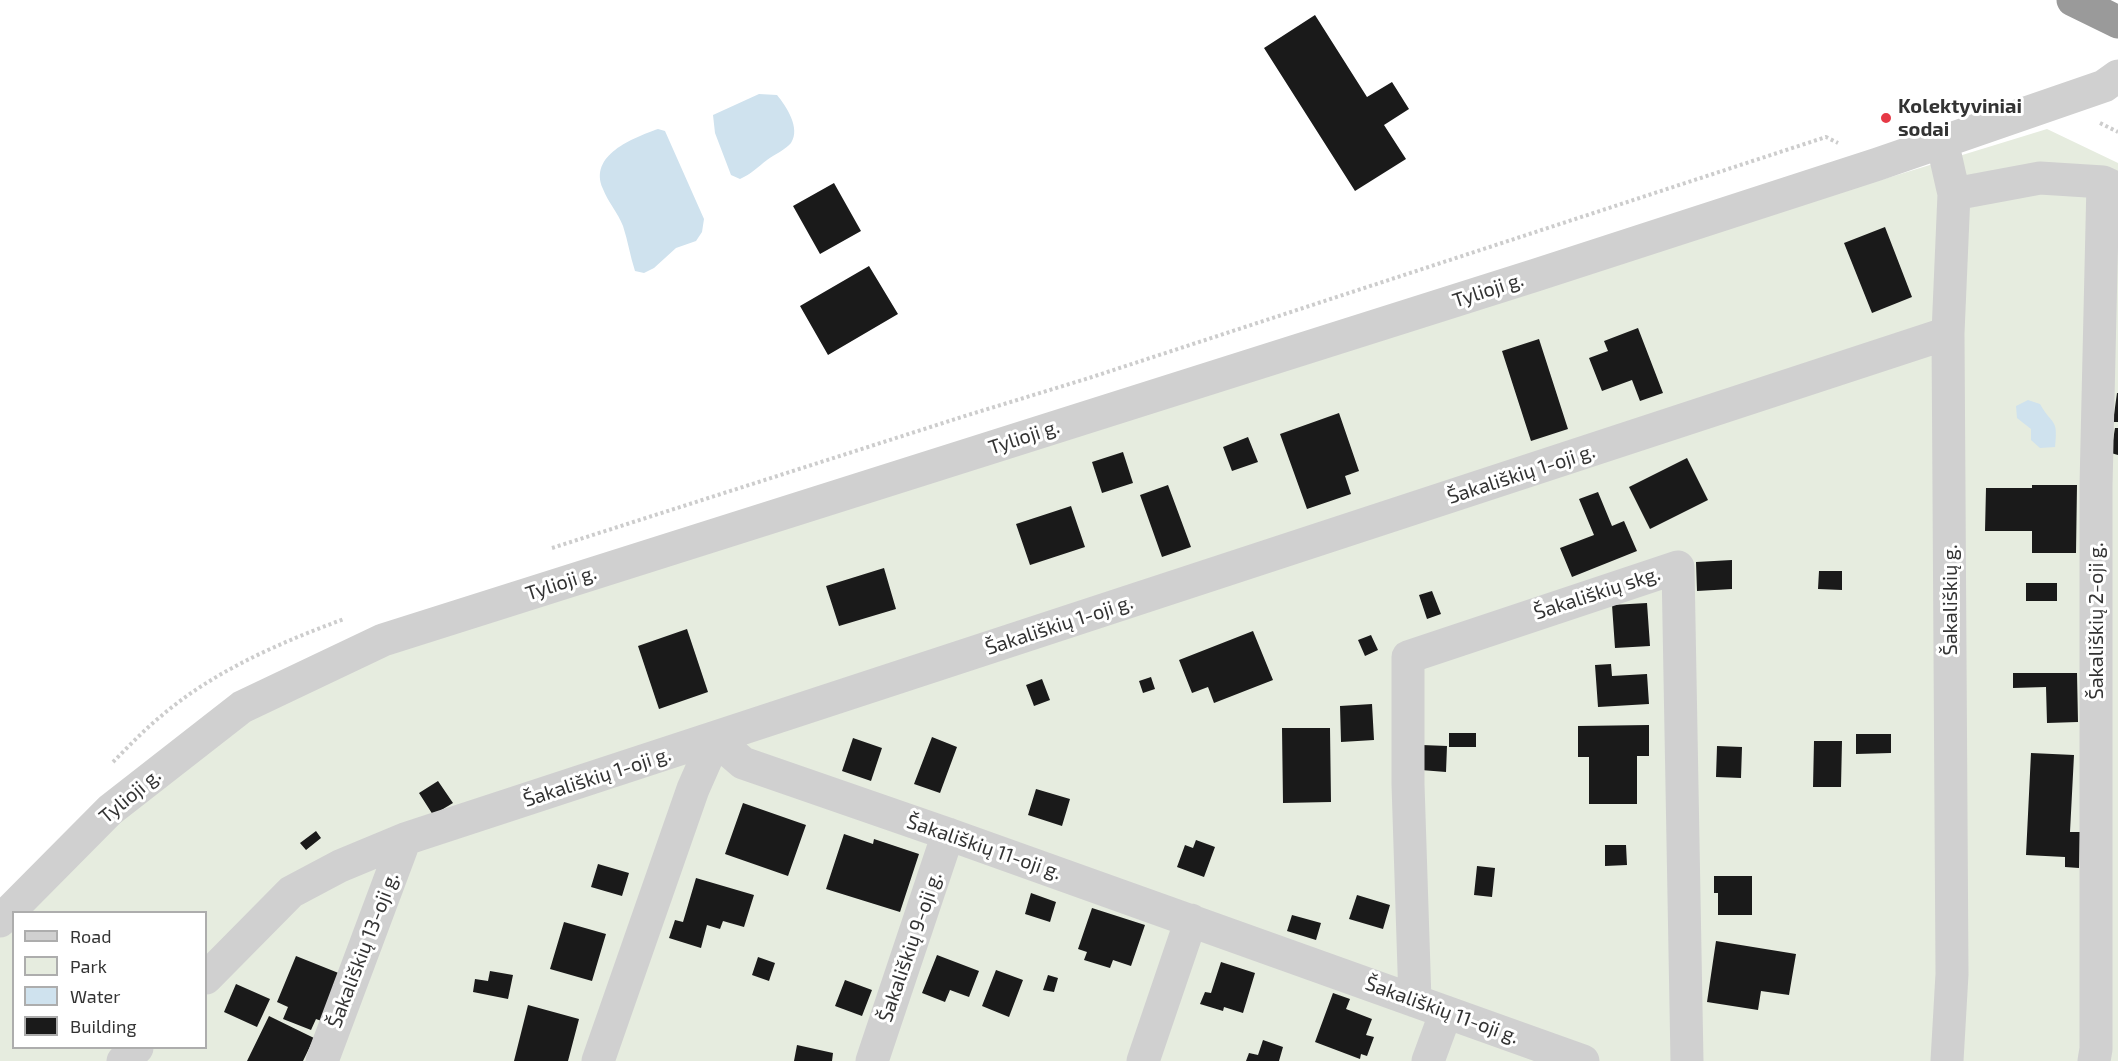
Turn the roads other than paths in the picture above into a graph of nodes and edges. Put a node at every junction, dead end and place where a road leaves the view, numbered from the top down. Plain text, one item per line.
1 (2073, 0) edge
2 (2118, 22) edge
3 (2118, 76) edge
4 (1942, 141) junction
5 (2111, 185) edge
6 (1954, 194) junction
7 (1948, 333) junction
8 (2107, 490) edge
9 (715, 739) junction
10 (2107, 775) edge
11 (948, 834) junction
12 (405, 839) junction
13 (1191, 920) junction
14 (0, 921) edge
15 (207, 977) edge
16 (1414, 1001) junction
17 (1446, 1012) junction
18 (135, 1049) edge
19 (2102, 1056) edge
20 (123, 1061) edge
21 (322, 1061) edge
22 (598, 1061) edge
23 (872, 1061) edge
24 (1143, 1061) edge
25 (1428, 1061) edge
26 (1583, 1061) edge
27 (1687, 1061) edge
28 (1947, 1061) edge

1 - 2 highway
3 - 4 street, Tylioji g.
4 - 6 street, Šakališkių g.
4 - 14 street, Tylioji g.
5 - 6 street
5 - 8 street, Šakališkių 2-oji g.
6 - 7 street, Šakališkių g.
7 - 9 street, Šakališkių 1-oji g.
7 - 28 street, Šakališkių g.
8 - 10 street, Šakališkių 2-oji g.
9 - 11 street, Šakališkių 11-oji g.
9 - 12 street, Šakališkių 1-oji g.
9 - 22 street
10 - 19 street, Šakališkių 2-oji g.
11 - 13 street, Šakališkių 11-oji g.
11 - 23 street, Šakališkių 9-oji g.
12 - 15 street, Šakališkių 1-oji g.
12 - 21 street, Šakališkių 13-oji g.
13 - 16 street, Šakališkių 11-oji g.
13 - 24 street
16 - 17 street, Šakališkių 11-oji g.
16 - 27 street, Šakališkių skg.
17 - 25 street
17 - 26 street, Šakališkių 11-oji g.
18 - 20 street

